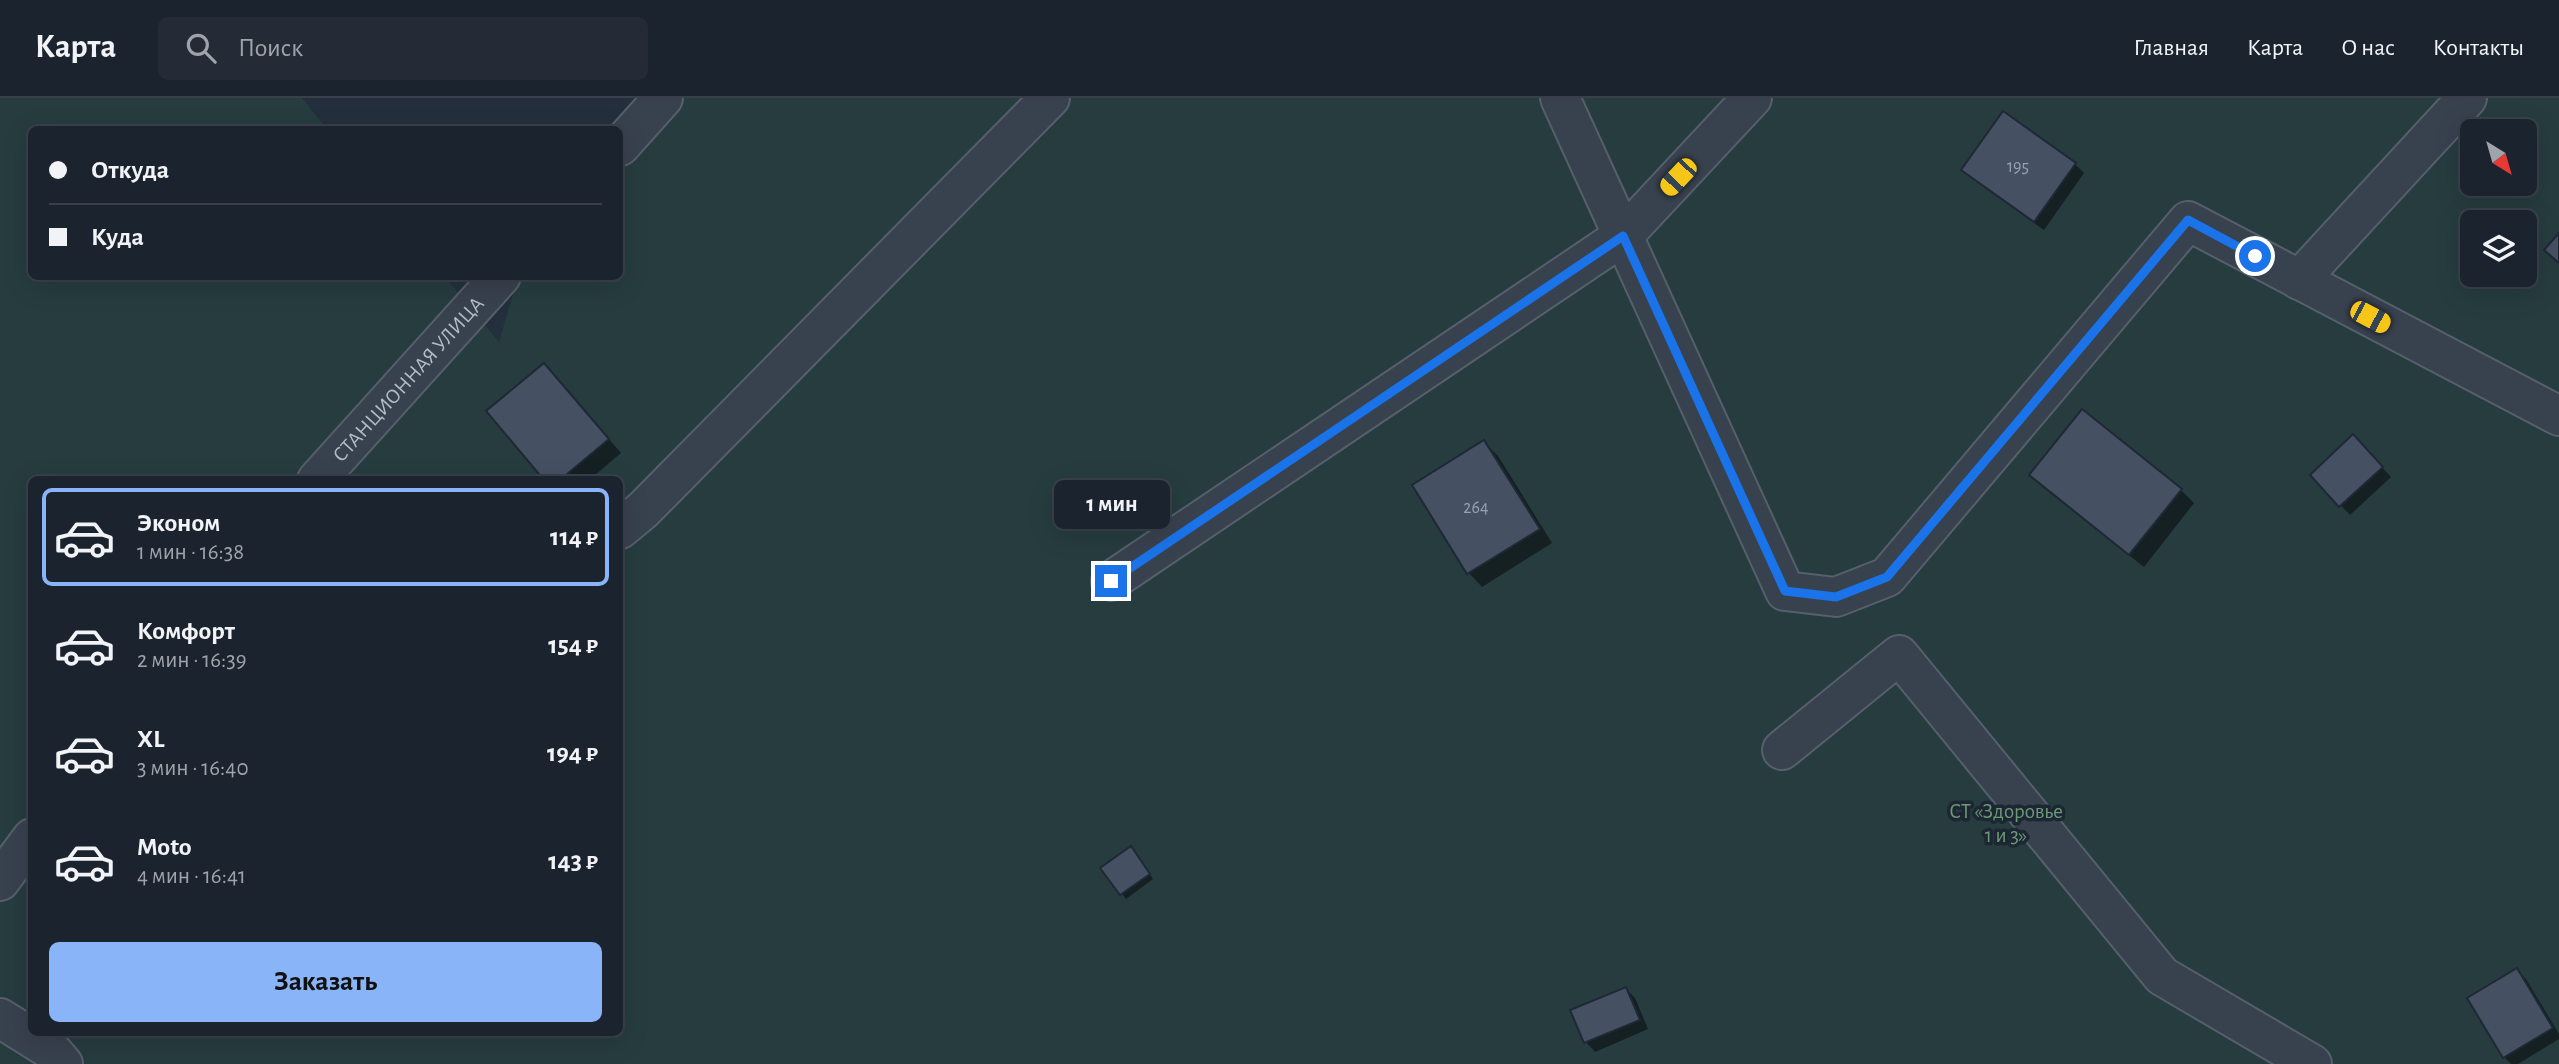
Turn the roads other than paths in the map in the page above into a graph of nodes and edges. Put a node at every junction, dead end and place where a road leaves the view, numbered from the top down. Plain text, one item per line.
1 (663, 98) edge
2 (1050, 98) edge
3 (1560, 98) edge
4 (1752, 98) edge
5 (2467, 98) edge
6 (623, 143) edge
7 (1623, 236) junction
8 (497, 280) edge
9 (2299, 280) junction
10 (2559, 416) edge
11 (321, 476) edge
12 (623, 527) edge
13 (1111, 581) dead end
14 (1782, 750) dead end
15 (28, 843) edge
16 (0, 881) edge
17 (0, 1018) edge
18 (28, 1035) edge
19 (30, 1036) edge
20 (62, 1064) edge
21 (2312, 1064) edge

1 - 6 street
2 - 12 street
3 - 7 street
4 - 7 street
5 - 9 street
7 - 9 street
7 - 13 street
8 - 11 street, СТАНЦИОННАЯ УЛИЦА
9 - 10 street
14 - 21 street
15 - 16 street
17 - 18 street
19 - 20 street

